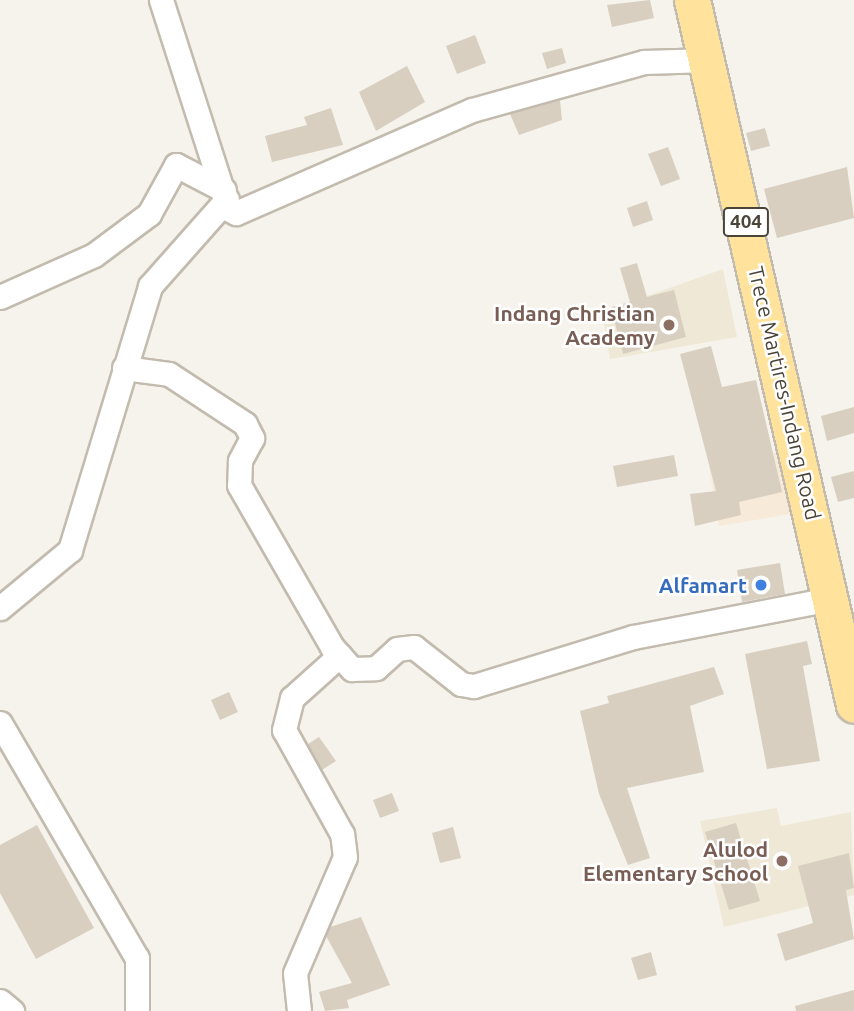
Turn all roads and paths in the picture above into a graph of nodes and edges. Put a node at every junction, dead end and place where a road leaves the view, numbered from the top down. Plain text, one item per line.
1 (161, 0) edge
2 (692, 0) edge
3 (709, 60) junction
4 (225, 195) junction
5 (0, 298) edge
6 (124, 369) junction
7 (831, 598) junction
8 (0, 608) edge
9 (340, 655) junction
10 (854, 705) edge
11 (0, 723) edge
12 (0, 1001) edge
13 (12, 1011) edge
14 (137, 1011) edge
15 (299, 1011) edge

1 - 4 street
2 - 3 main road, Trece Martires-Indang Road / 404
3 - 4 street
3 - 7 main road, Trece Martires-Indang Road / 404
4 - 5 street
4 - 6 street
6 - 8 street
6 - 9 street
7 - 9 street
7 - 10 main road, Trece Martires-Indang Road / 404
9 - 15 street
11 - 14 street
12 - 13 street

